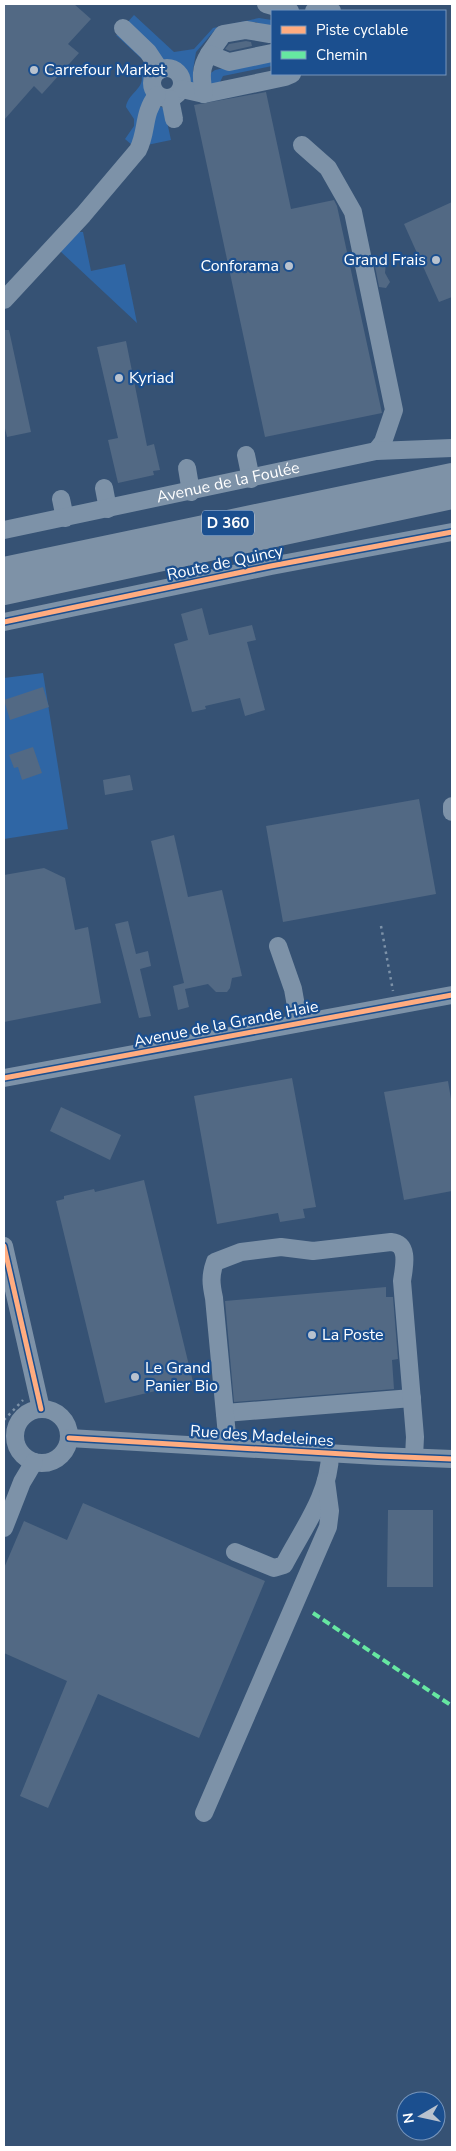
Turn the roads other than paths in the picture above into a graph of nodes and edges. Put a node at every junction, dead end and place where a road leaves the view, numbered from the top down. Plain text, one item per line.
1 (266, 4) edge
2 (287, 10) edge
3 (123, 28) dead end
4 (271, 45) edge
5 (271, 45) edge
6 (209, 54) junction
7 (160, 70) junction
8 (290, 75) edge
9 (170, 94) junction
10 (204, 94) junction
11 (174, 119) dead end
12 (302, 145) dead end
13 (4, 300) edge
14 (452, 448) edge
15 (376, 451) junction
16 (246, 455) dead end
17 (187, 468) dead end
18 (452, 476) edge
19 (251, 479) junction
20 (104, 488) dead end
21 (191, 492) junction
22 (452, 496) edge
23 (61, 499) dead end
24 (108, 508) junction
25 (65, 518) junction
26 (4, 530) edge
27 (452, 532) edge
28 (4, 570) edge
29 (4, 592) edge
30 (4, 622) edge
31 (452, 806) edge
32 (452, 812) edge
33 (278, 946) dead end
34 (452, 996) edge
35 (299, 1023) junction
36 (4, 1078) edge
37 (4, 1246) edge
38 (412, 1398) junction
39 (41, 1409) junction
40 (225, 1413) junction
41 (9, 1434) edge
42 (70, 1438) junction
43 (228, 1446) junction
44 (330, 1453) junction
45 (414, 1458) junction
46 (452, 1459) edge
47 (34, 1462) junction
48 (326, 1481) junction
49 (4, 1528) edge
50 (235, 1552) dead end
51 (204, 1812) dead end

1 - 2 street
3 - 7 street
4 - 6 street
5 - 6 street
6 - 10 street
7 - 9 street
7 - 9 street
8 - 10 street
9 - 10 street
9 - 11 street
9 - 13 street
12 - 15 street
14 - 15 street, Avenue de la Foulée
15 - 19 street, Avenue de la Foulée
16 - 19 street
17 - 21 street
18 - 28 highway, D 360
19 - 21 street, Avenue de la Foulée
20 - 24 street
21 - 24 street, Avenue de la Foulée
22 - 29 highway, D 360
23 - 25 street
24 - 25 street, Avenue de la Foulée
25 - 26 street, Avenue de la Foulée
27 - 30 street, Route de Quincy
31 - 32 street
33 - 35 street
34 - 35 street, Avenue de la Grande Haie
35 - 36 street, Avenue de la Grande Haie
37 - 39 street
38 - 40 street
38 - 40 street
38 - 45 street
39 - 41 street
39 - 42 street
40 - 43 street
41 - 47 street
42 - 43 street, Rue des Madeleines
42 - 47 street
43 - 44 street, Rue des Madeleines
44 - 45 street, Rue des Madeleines
44 - 48 street
45 - 46 street, Rue des Madeleines
47 - 49 street
48 - 50 street
48 - 51 street

